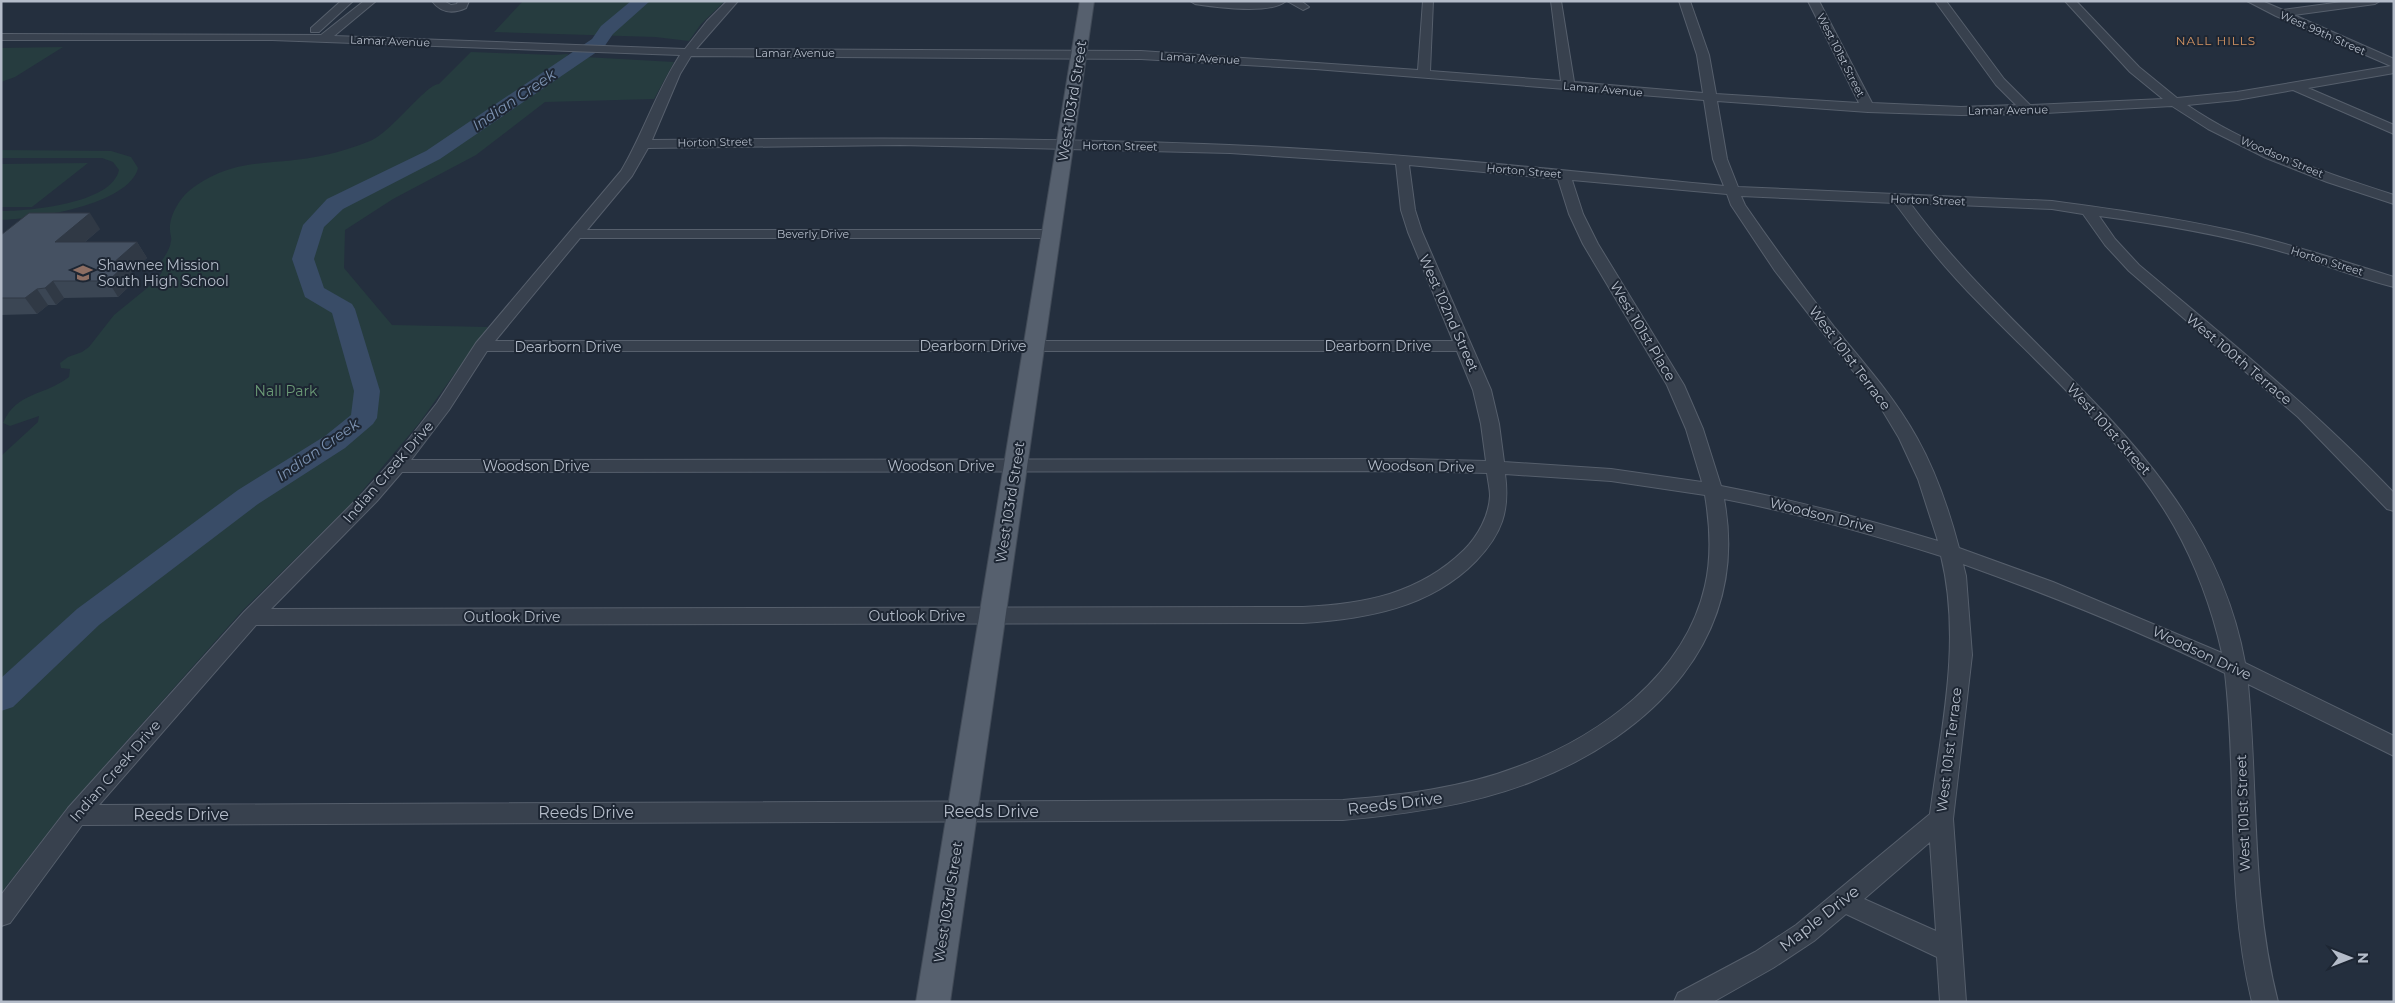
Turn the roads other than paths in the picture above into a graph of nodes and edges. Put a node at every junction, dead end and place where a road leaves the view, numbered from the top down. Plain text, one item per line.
1 (348, 1) edge
2 (371, 1) edge
3 (437, 1) edge
4 (464, 1) edge
5 (733, 1) edge
6 (1087, 1) edge
7 (1195, 1) edge
8 (1281, 1) edge
9 (1292, 1) edge
10 (1428, 1) edge
11 (1556, 1) edge
12 (1684, 1) edge
13 (1813, 1) edge
14 (1940, 1) edge
15 (2070, 1) edge
16 (2252, 1) edge
17 (2375, 1) edge
18 (1303, 7) dead end
19 (2280, 14) junction
20 (1, 37) edge
21 (302, 38) junction
22 (323, 39) junction
23 (530, 47) joint
24 (628, 50) joint
25 (688, 52) junction
26 (1079, 54) junction
27 (2394, 63) edge
28 (2394, 70) edge
29 (1424, 74) junction
30 (1568, 86) junction
31 (2296, 87) junction
32 (1711, 98) junction
33 (2175, 102) junction
34 (1868, 108) junction
35 (2028, 110) junction
36 (2394, 130) edge
37 (644, 144) junction
38 (1065, 145) junction
39 (1402, 160) junction
40 (1564, 175) junction
41 (1732, 191) junction
42 (1900, 200) junction
43 (2394, 200) edge
44 (2087, 209) junction
45 (576, 234) junction
46 (1051, 234) junction
47 (2394, 282) edge
48 (482, 346) junction
49 (1034, 346) junction
50 (1464, 346) junction
51 (397, 466) junction
52 (1016, 466) junction
53 (1497, 466) junction
54 (1712, 490) junction
55 (2394, 505) edge
56 (1950, 552) junction
57 (993, 616) junction
58 (251, 617) junction
59 (2235, 668) junction
60 (2394, 747) edge
61 (962, 811) junction
62 (76, 815) junction
63 (1941, 819) junction
64 (1843, 901) junction
65 (1, 915) edge
66 (1950, 950) junction
67 (933, 1002) edge
68 (1687, 1002) edge
69 (1953, 1002) edge
70 (2265, 1002) edge

1 - 21 street
2 - 22 street
3 - 4 street
5 - 25 street, Indian Creek Drive
6 - 26 main road, West 103rd Street
7 - 8 street
9 - 18 street
10 - 29 street
11 - 30 street
12 - 32 street, West 101st Terrace
13 - 34 street, West 101st Street
14 - 35 street
15 - 33 street, Woodson Street
16 - 19 street, West 99th Street
17 - 19 street
19 - 27 street, West 99th Street
20 - 21 street, Lamar Avenue
21 - 22 street, Lamar Avenue
22 - 23 street, Lamar Avenue
23 - 24 street, Lamar Avenue
24 - 25 street, Lamar Avenue
25 - 26 street, Lamar Avenue
25 - 37 street, Indian Creek Drive
26 - 29 street, Lamar Avenue
26 - 38 main road, West 103rd Street
28 - 31 street, Lamar Avenue
29 - 30 street, Lamar Avenue
30 - 32 street, Lamar Avenue
31 - 33 street, Lamar Avenue
31 - 36 street
32 - 34 street, Lamar Avenue
32 - 41 street, West 101st Terrace
33 - 35 street, Lamar Avenue
33 - 43 street, Woodson Street
34 - 35 street, Lamar Avenue
37 - 38 street, Horton Street
37 - 45 street, Indian Creek Drive
38 - 39 street, Horton Street
38 - 46 main road, West 103rd Street
39 - 40 street, Horton Street
39 - 50 street, West 102nd Street
40 - 41 street, Horton Street
40 - 54 street, West 101st Place
41 - 42 street, Horton Street
41 - 56 street, West 101st Terrace
42 - 44 street, Horton Street
42 - 59 street, West 101st Street
44 - 47 street, Horton Street
44 - 55 street, West 100th Terrace
45 - 46 street, Beverly Drive
45 - 48 street, Indian Creek Drive
46 - 49 main road, West 103rd Street
48 - 49 street, Dearborn Drive
48 - 51 street, Indian Creek Drive
49 - 50 street, Dearborn Drive
49 - 52 main road, West 103rd Street
50 - 53 street, West 102nd Street
51 - 52 street, Woodson Drive
51 - 58 street, Indian Creek Drive
52 - 53 street, Woodson Drive
52 - 57 main road, West 103rd Street
53 - 54 street, Woodson Drive
53 - 57 street, Outlook Drive
54 - 56 street, Woodson Drive
54 - 61 street, Reeds Drive
56 - 59 street, Woodson Drive
56 - 63 street, West 101st Terrace
57 - 58 street, Outlook Drive
57 - 61 main road, West 103rd Street
58 - 62 street, Indian Creek Drive
59 - 60 street, Woodson Drive
59 - 70 street, West 101st Street
61 - 62 street, Reeds Drive
61 - 67 main road, West 103rd Street
62 - 65 street, Indian Creek Drive
63 - 64 street, Maple Drive
63 - 66 street, West 101st Terrace
64 - 66 street
64 - 68 street, Maple Drive
66 - 69 street, West 101st Terrace

